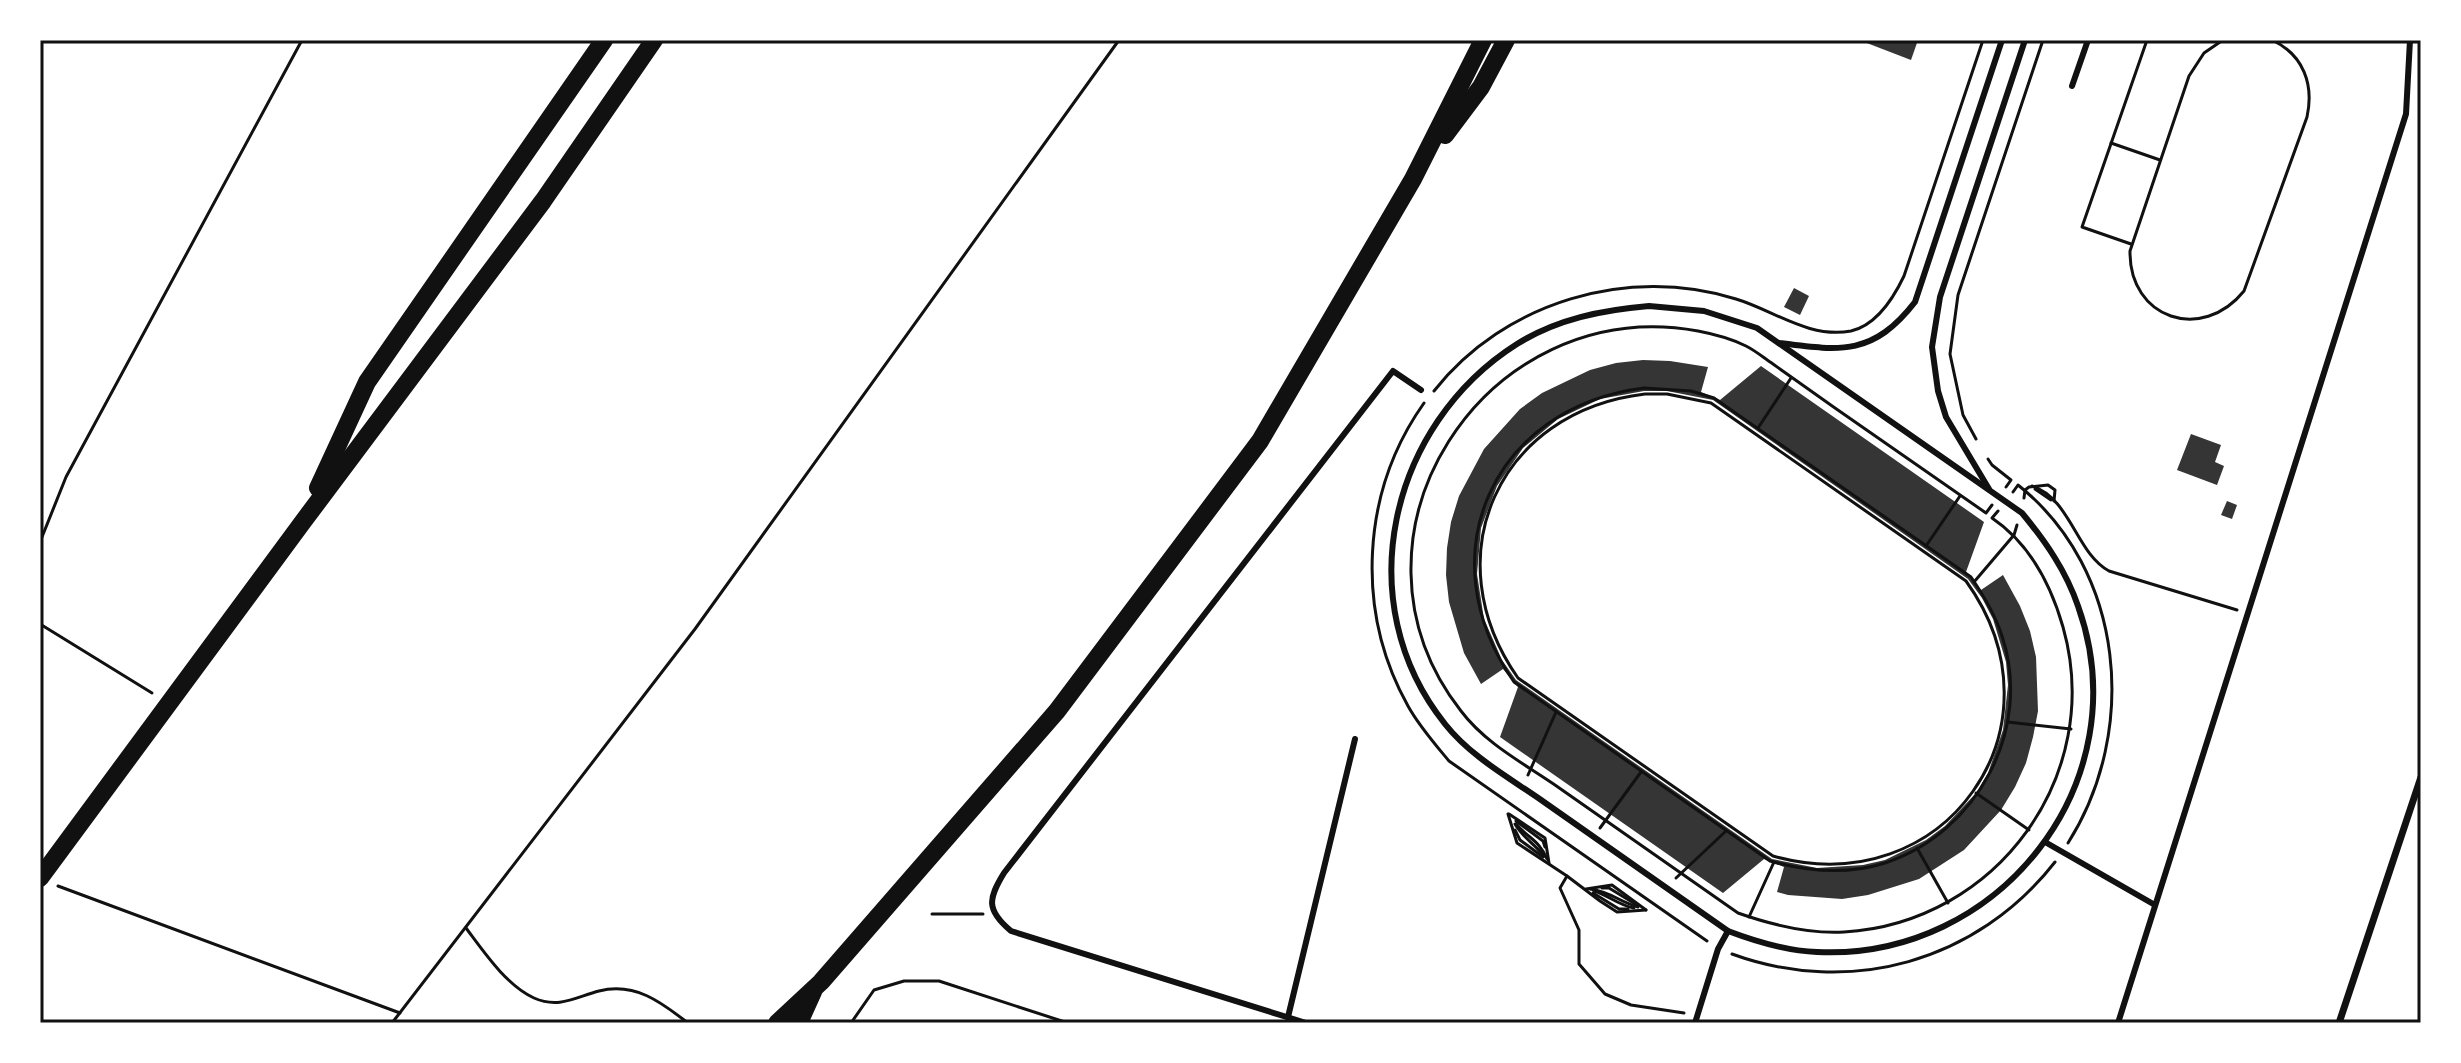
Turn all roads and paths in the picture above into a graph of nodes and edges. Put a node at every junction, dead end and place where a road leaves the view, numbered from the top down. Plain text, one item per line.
1 (302, 40) edge
2 (604, 40) edge
3 (654, 40) edge
4 (1119, 40) edge
5 (1483, 40) edge
6 (1506, 40) edge
7 (1983, 40) edge
8 (2002, 40) edge
9 (2025, 40) edge
10 (2043, 40) edge
11 (2088, 40) edge
12 (2147, 40) edge
13 (2223, 40) edge
14 (2272, 40) edge
15 (2410, 40) edge
16 (2072, 86) dead end
17 (2111, 143) junction
18 (2160, 160) junction
19 (1413, 179) junction
20 (2131, 244) junction
21 (1778, 343) junction
22 (1792, 377) junction
23 (1421, 390) dead end
24 (1758, 428) junction
25 (1977, 442) dead end
26 (1984, 453) dead end
27 (2011, 480) dead end
28 (2018, 485) dead end
29 (1991, 492) junction
30 (1961, 496) junction
31 (2054, 501) junction
32 (1986, 513) dead end
33 (1992, 518) dead end
34 (302, 523) junction
35 (2014, 535) junction
36 (40, 542) edge
37 (1926, 546) junction
38 (1974, 582) junction
39 (2248, 613) junction
40 (40, 624) edge
41 (169, 703) junction
42 (1557, 712) junction
43 (2008, 722) junction
44 (2069, 729) junction
45 (2090, 732) junction
46 (2110, 734) junction
47 (1355, 739) dead end
48 (1531, 768) junction
49 (1642, 771) junction
50 (2421, 777) edge
51 (1522, 787) junction
52 (1973, 791) junction
53 (1514, 806) junction
54 (1508, 814) junction
55 (1606, 821) junction
56 (2029, 830) junction
57 (1727, 831) junction
58 (1594, 837) junction
59 (2045, 842) junction
60 (1917, 848) junction
61 (2063, 852) junction
62 (1582, 853) junction
63 (1774, 862) junction
64 (1549, 863) junction
65 (1681, 874) junction
66 (1567, 876) junction
67 (48, 881) edge
68 (1666, 888) junction
69 (1586, 889) junction
70 (1651, 902) junction
71 (1948, 902) junction
72 (2155, 905) junction
73 (1646, 910) junction
74 (932, 914) dead end
75 (995, 914) junction
76 (1749, 917) junction
77 (1958, 920) junction
78 (466, 927) junction
79 (1728, 931) junction
80 (1967, 938) junction
81 (1718, 949) junction
82 (821, 982) junction
83 (400, 1013) junction
84 (1698, 1015) junction
85 (1288, 1017) junction
86 (392, 1023) edge
87 (688, 1023) edge
88 (777, 1023) edge
89 (800, 1023) edge
90 (851, 1023) edge
91 (1068, 1023) edge
92 (1306, 1023) edge
93 (1695, 1023) edge
94 (2118, 1023) edge
95 (2339, 1023) edge

1 - 36 path
2 - 34 main road
3 - 34 main road
4 - 78 path
5 - 19 main road
6 - 19 main road
7 - 53 path
8 - 21 lane
9 - 29 lane
10 - 25 path
11 - 16 lane
12 - 17 path
13 - 18 path
14 - 20 path
15 - 39 lane
17 - 18 path
17 - 20 path
18 - 20 path
19 - 82 main road
21 - 29 lane
21 - 51 lane
22 - 24 path
22 - 30 path
22 - 48 path
23 - 75 lane
24 - 37 path
24 - 42 path
26 - 27 path
28 - 46 path
29 - 45 lane
30 - 32 path
30 - 37 path
31 - 31 path
31 - 39 path
33 - 35 path
34 - 41 main road
35 - 38 path
35 - 44 path
37 - 38 path
38 - 43 path
39 - 72 lane
40 - 41 path
41 - 67 main road
42 - 48 path
42 - 49 path
43 - 44 path
43 - 60 path
44 - 45 path
44 - 56 path
45 - 46 path
45 - 59 lane
46 - 61 path
47 - 85 lane
48 - 51 path
48 - 55 path
49 - 55 path
49 - 57 path
50 - 95 street
51 - 53 path
51 - 58 lane
52 - 52 path
52 - 56 path
53 - 54 path
53 - 62 path
54 - 64 path
54 - 64 path
54 - 64 path
55 - 58 path
55 - 65 path
56 - 59 path
56 - 71 path
57 - 63 path
57 - 65 path
58 - 62 path
58 - 68 lane
59 - 61 lane
59 - 77 lane
60 - 63 path
60 - 71 path
61 - 72 lane
61 - 80 path
62 - 70 path
63 - 76 path
64 - 66 path
65 - 68 path
65 - 76 path
66 - 69 path
66 - 84 path
67 - 83 path
68 - 70 path
68 - 79 lane
69 - 73 path
69 - 73 path
69 - 73 path
70 - 73 path
70 - 81 path
71 - 76 path
71 - 77 path
72 - 94 lane
74 - 75 path
75 - 85 lane
77 - 79 lane
77 - 80 path
78 - 83 path
78 - 87 path
79 - 81 lane
80 - 81 path
81 - 84 lane
82 - 88 main road
82 - 89 main road
83 - 86 path
84 - 93 lane
85 - 92 lane
90 - 91 path

